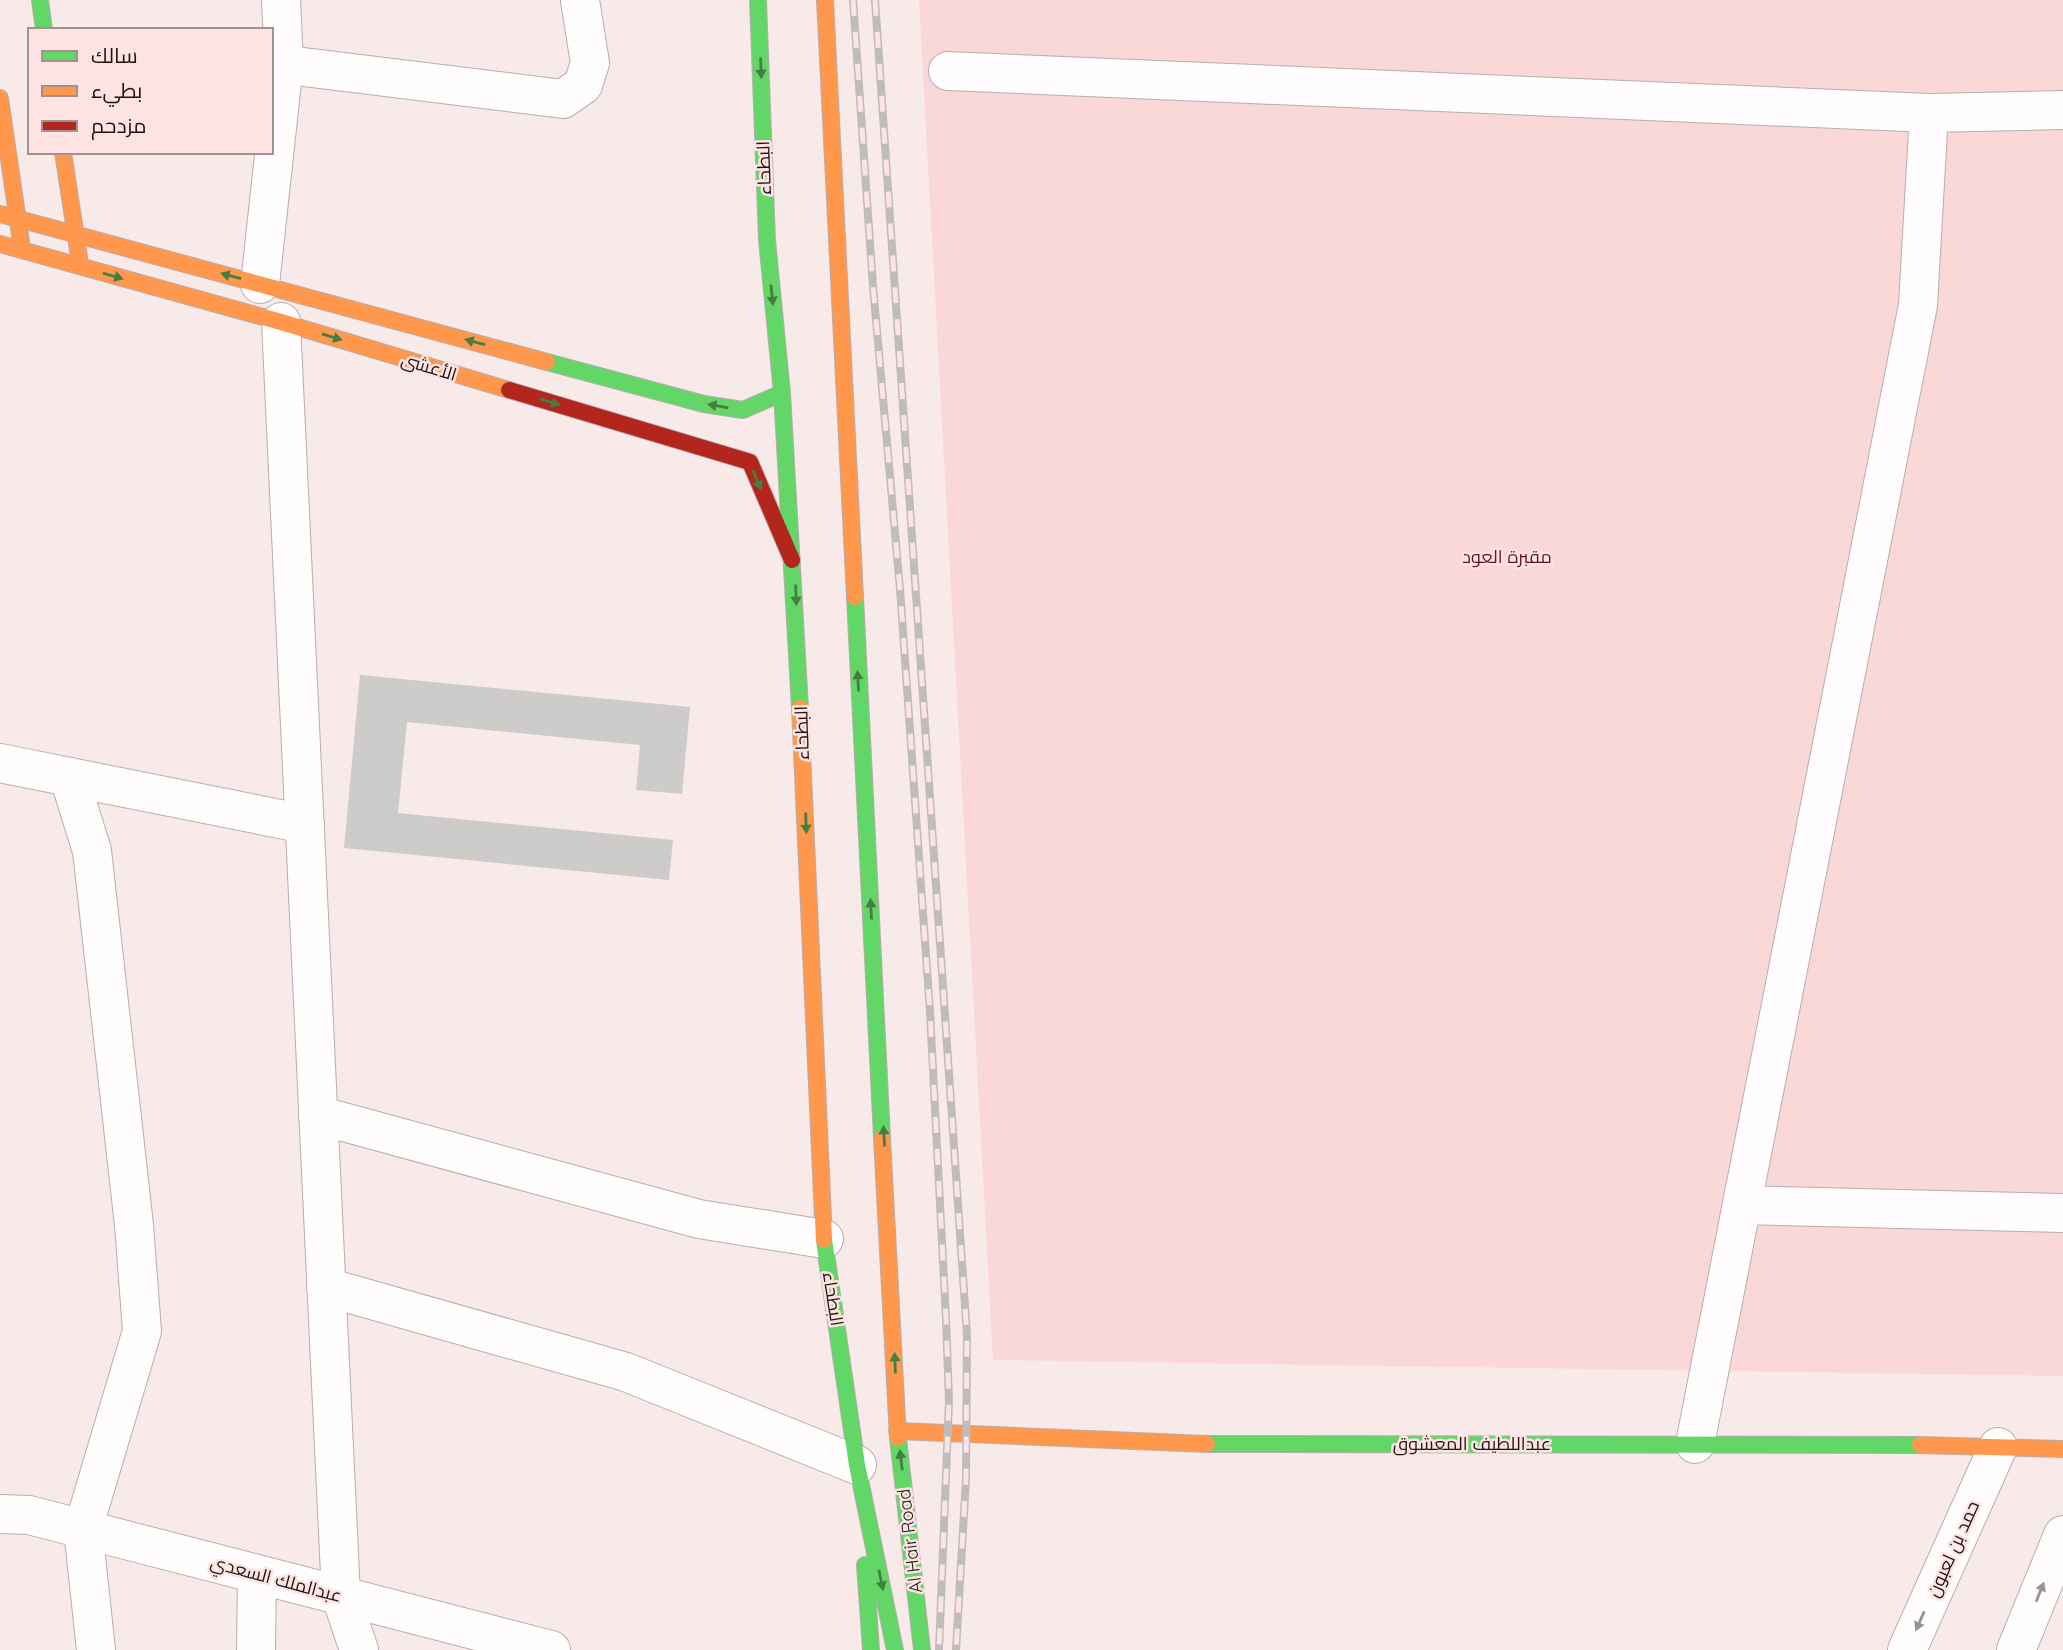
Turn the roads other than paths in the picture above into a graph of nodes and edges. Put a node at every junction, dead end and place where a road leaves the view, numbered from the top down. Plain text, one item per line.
1 (40, 0) edge
2 (281, 0) edge
3 (580, 0) edge
4 (758, 0) edge
5 (825, 0) edge
6 (44, 28) edge
7 (278, 64) edge
8 (948, 71) dead end
9 (0, 98) edge
10 (2063, 110) edge
11 (1929, 113) junction
12 (273, 125) edge
13 (63, 154) edge
14 (271, 154) edge
15 (0, 214) edge
16 (17, 219) junction
17 (76, 235) junction
18 (0, 244) edge
19 (22, 250) junction
20 (80, 267) junction
21 (260, 284) junction
22 (281, 322) junction
23 (782, 393) junction
24 (794, 565) junction
25 (0, 763) edge
26 (69, 777) junction
27 (305, 824) junction
28 (318, 1115) junction
29 (1742, 1205) junction
30 (2063, 1213) edge
31 (824, 1239) junction
32 (326, 1287) junction
33 (897, 1431) junction
34 (1696, 1444) junction
35 (1998, 1447) junction
36 (2058, 1451) edge
37 (858, 1465) junction
38 (0, 1514) edge
39 (83, 1529) junction
40 (2063, 1535) edge
41 (257, 1574) junction
42 (341, 1596) junction
43 (96, 1650) edge
44 (256, 1650) edge
45 (359, 1650) edge
46 (551, 1650) edge
47 (871, 1650) edge
48 (895, 1650) edge
49 (922, 1650) edge
50 (1908, 1650) edge
51 (2016, 1650) edge

1 - 6 street
2 - 7 street
3 - 7 street
4 -> 23 street, البطحاء
33 -> 5 street
7 - 12 street
8 - 11 street
9 - 16 street
10 - 11 street
11 - 29 street
13 - 17 street
14 - 21 street
15 - 16 street, الأعشى
16 - 17 street, الأعشى
16 - 19 street
17 - 20 street
21 -> 17 street, الأعشى
18 - 19 street, الأعشى
19 - 20 street, الأعشى
20 -> 22 street, الأعشى
23 -> 21 street, الأعشى
22 -> 24 street, الأعشى
22 - 27 street
23 - 24 street, البطحاء
24 -> 31 street, البطحاء
25 - 26 street
26 - 27 street
26 - 39 street
27 - 28 street
28 - 31 street
28 - 32 street
29 - 30 street
29 - 34 street
31 - 37 street, البطحاء
32 - 37 street
32 - 42 street
33 - 34 street, عبداللطيف المعشوق
49 -> 33 street, Al Hair Road
34 - 35 street, عبداللطيف المعشوق
35 - 36 street, عبداللطيف المعشوق
35 -> 50 street, حمد بن لعبون
37 - 47 street, البطحاء
37 -> 48 street, البطحاء
38 - 39 street, عبدالملك السعدي
39 - 41 street, عبدالملك السعدي
39 - 43 street
51 -> 40 street
41 - 42 street, عبدالملك السعدي
41 - 44 street
42 - 45 street
42 - 46 street, عبدالملك السعدي

